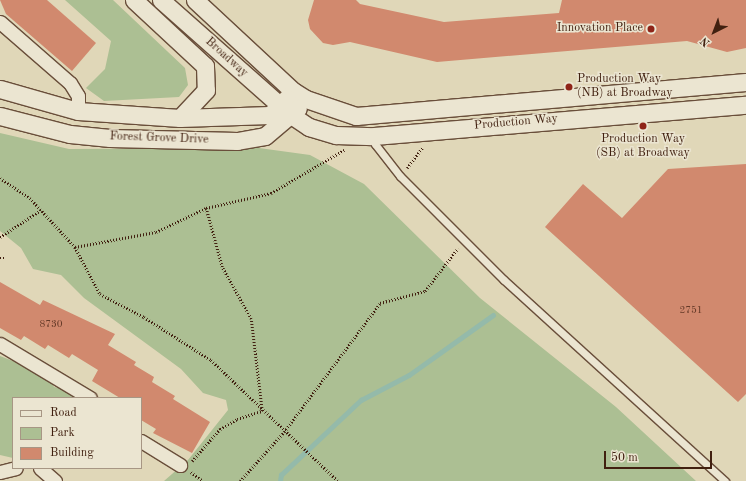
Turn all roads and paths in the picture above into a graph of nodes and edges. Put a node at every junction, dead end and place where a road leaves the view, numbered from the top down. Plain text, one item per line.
1 (134, 0) edge
2 (161, 0) edge
3 (195, 0) edge
4 (0, 22) edge
5 (746, 82) edge
6 (0, 89) edge
7 (300, 95) junction
8 (746, 106) edge
9 (78, 110) junction
10 (286, 111) junction
11 (0, 116) edge
12 (180, 118) junction
13 (374, 136) junction
14 (425, 144) dead end
15 (348, 146) dead end
16 (400, 176) junction
17 (0, 178) edge
18 (206, 208) junction
19 (41, 210) junction
20 (0, 237) edge
21 (465, 239) junction
22 (74, 247) junction
23 (0, 344) edge
24 (88, 397) edge
25 (262, 411) junction
26 (284, 432) junction
27 (142, 442) edge
28 (186, 464) joint
29 (12, 469) edge
30 (41, 469) edge
31 (0, 472) edge
32 (55, 481) edge
33 (240, 481) edge
34 (338, 481) edge
35 (725, 481) edge

1 - 12 street
2 - 10 street, Broadway
3 - 7 street, Broadway
4 - 9 street
5 - 7 street, Production Way
6 - 9 street, Forest Grove Drive
7 - 10 street, Forest Grove Drive
8 - 13 street, Production Way
9 - 12 street, Forest Grove Drive
10 - 11 street, Forest Grove Drive
10 - 12 street, Forest Grove Drive
10 - 13 street, Production Way
13 - 16 lane
14 - 16 path
15 - 18 path
16 - 21 lane
17 - 19 path
18 - 22 path
18 - 25 path
19 - 20 path
19 - 22 path
21 - 26 path
21 - 35 lane
22 - 25 path
23 - 24 street
25 - 26 path
25 - 28 path
26 - 33 path
26 - 34 path
27 - 28 street
29 - 31 street
30 - 32 street

